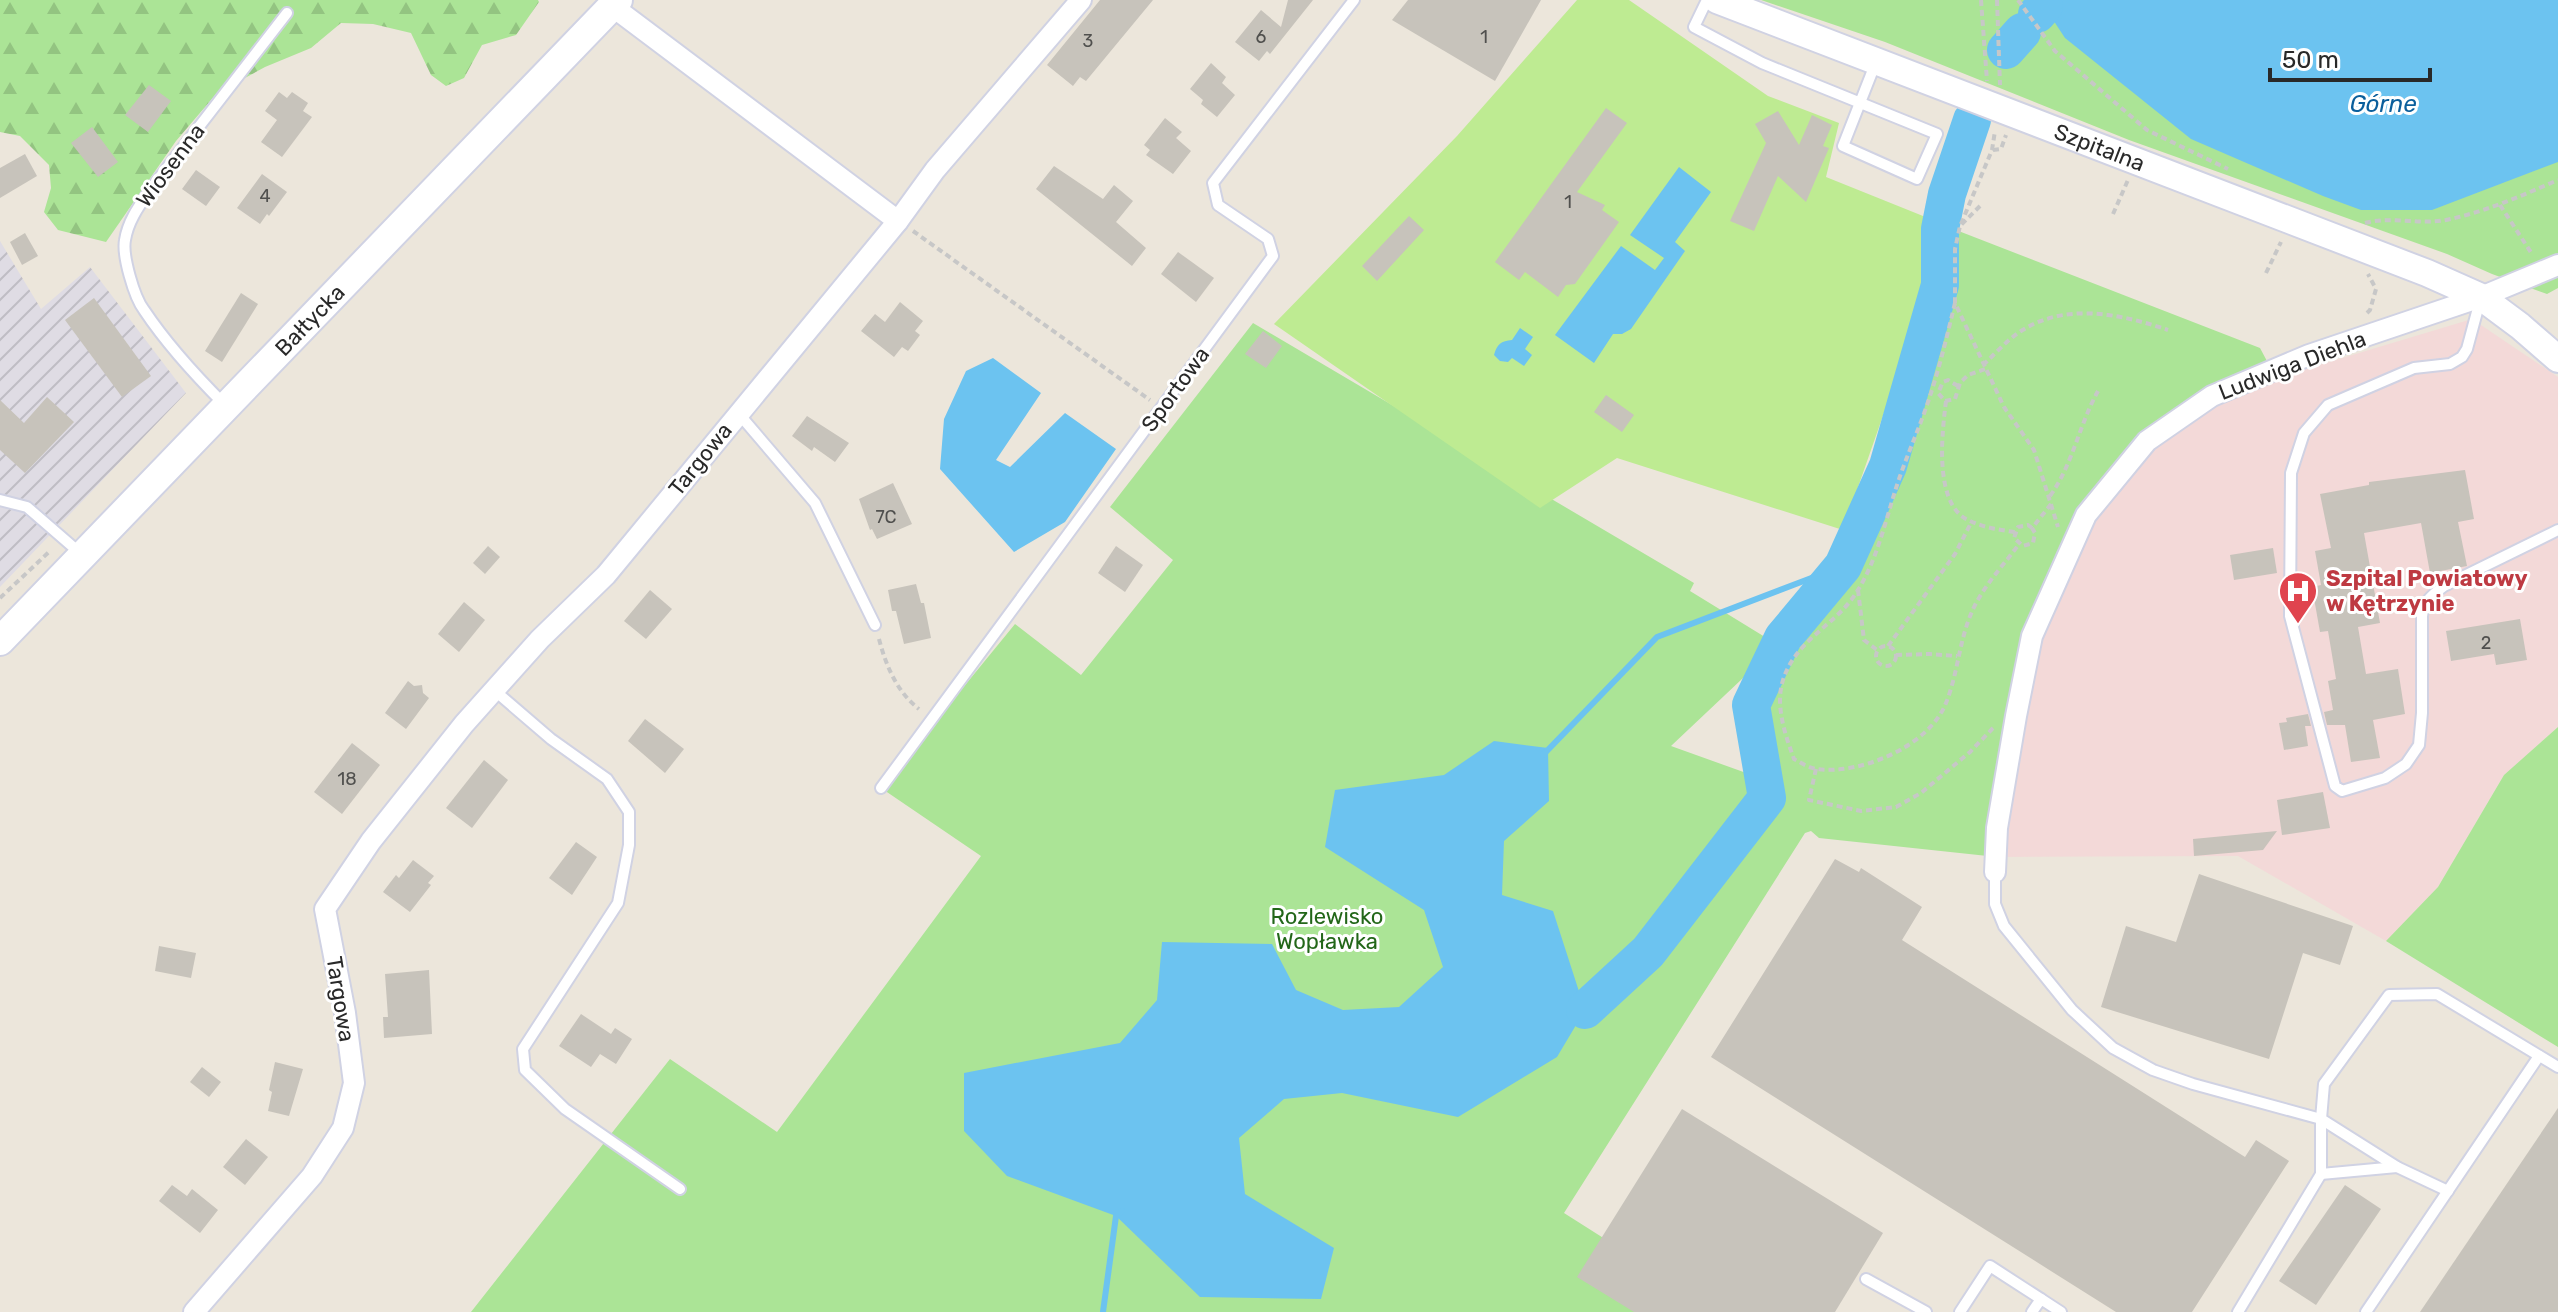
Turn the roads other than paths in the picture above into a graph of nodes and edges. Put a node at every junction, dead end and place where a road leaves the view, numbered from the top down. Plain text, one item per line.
1 (1081, 0) edge
2 (1354, 0) edge
3 (1707, 0) edge
4 (1717, 0) edge
5 (615, 3) edge
6 (287, 13) dead end
7 (1877, 60) junction
8 (1860, 103) junction
9 (898, 221) junction
10 (2550, 268) edge
11 (2481, 297) junction
12 (2558, 359) edge
13 (226, 405) junction
14 (738, 412) junction
15 (0, 500) edge
16 (2558, 530) edge
17 (82, 556) junction
18 (875, 625) road end
19 (0, 641) edge
20 (494, 690) junction
21 (881, 788) dead end
22 (1995, 872) joint
23 (2539, 1056) junction
24 (2558, 1067) edge
25 (2321, 1119) junction
26 (2397, 1167) junction
27 (2321, 1174) junction
28 (680, 1189) dead end
29 (2448, 1191) junction
30 (1866, 1279) dead end
31 (2041, 1299) junction
32 (194, 1312) edge
33 (1926, 1312) edge
34 (1960, 1312) edge
35 (2032, 1312) edge
36 (2061, 1312) edge
37 (2238, 1312) edge
38 (2366, 1312) edge

1 - 9 street, Targowa
2 - 21 lane, Sportowa
3 - 8 lane
4 - 7 street, Szpitalna
5 - 9 street
5 - 13 main road, Bałtycka
6 - 13 lane, Wiosenna
7 - 8 lane
7 - 11 street, Szpitalna
8 - 8 lane
9 - 14 street, Targowa
10 - 11 street, Ludwiga Diehla
11 - 12 street, Szpitalna
11 - 16 lane
11 - 22 street, Ludwiga Diehla
13 - 17 main road, Bałtycka
14 - 18 lane
14 - 20 street, Targowa
15 - 17 lane
17 - 19 main road, Bałtycka
20 - 28 lane
20 - 32 street, Targowa
22 - 25 lane
23 - 24 lane
23 - 25 lane
23 - 29 lane
25 - 26 lane
25 - 27 lane
26 - 27 lane
26 - 29 lane
27 - 37 lane
29 - 38 lane
30 - 33 lane
31 - 34 lane
31 - 35 lane
31 - 36 lane

